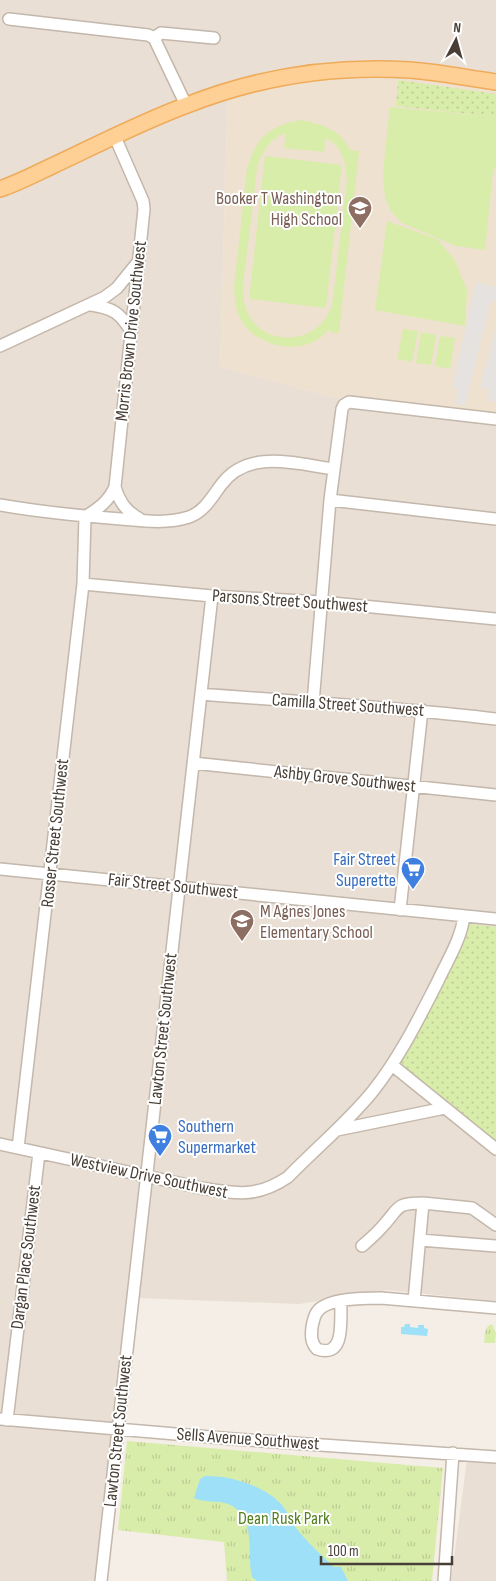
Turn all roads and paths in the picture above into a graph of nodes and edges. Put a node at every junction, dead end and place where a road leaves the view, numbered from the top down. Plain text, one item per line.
1 (9, 19) dead end
2 (154, 38) junction
3 (214, 38) dead end
4 (496, 82) edge
5 (186, 105) junction
6 (115, 137) junction
7 (0, 189) edge
8 (138, 262) junction
9 (91, 304) junction
10 (131, 331) junction
11 (0, 346) edge
12 (496, 419) edge
13 (334, 469) junction
14 (115, 487) junction
15 (330, 500) junction
16 (0, 505) edge
17 (85, 517) junction
18 (496, 518) edge
19 (142, 520) junction
20 (83, 584) junction
21 (212, 596) junction
22 (322, 602) junction
23 (496, 619) edge
24 (200, 694) junction
25 (313, 704) junction
26 (422, 710) junction
27 (496, 719) edge
28 (193, 762) junction
29 (414, 786) junction
30 (496, 795) edge
31 (0, 869) edge
32 (50, 874) junction
33 (179, 887) junction
34 (400, 910) junction
35 (464, 916) junction
36 (496, 919) edge
37 (392, 1065) junction
38 (445, 1108) junction
39 (336, 1130) junction
40 (0, 1144) edge
41 (18, 1148) junction
42 (496, 1149) edge
43 (39, 1153) junction
44 (146, 1177) junction
45 (423, 1203) junction
46 (496, 1224) edge
47 (420, 1240) junction
48 (362, 1246) dead end
49 (496, 1246) edge
50 (414, 1301) junction
51 (341, 1302) dead end
52 (496, 1308) edge
53 (3, 1420) edge
54 (118, 1429) junction
55 (453, 1453) junction
56 (496, 1457) edge
57 (101, 1581) edge
58 (444, 1581) edge

1 - 2 street
2 - 3 street
2 - 5 street
4 - 5 main road
5 - 6 main road
6 - 7 main road
6 - 8 street, Morris Brown Drive Southwest
8 - 9 street
8 - 10 street, Morris Brown Drive Southwest
9 - 10 street
9 - 11 street
10 - 14 street, Morris Brown Drive Southwest
12 - 13 street
13 - 15 street
13 - 19 street
14 - 17 street, Morris Brown Drive Southwest
14 - 19 street
15 - 18 street
15 - 22 street
16 - 17 street
17 - 19 street
17 - 20 street, Rosser Street Southwest
20 - 21 street, Parsons Street Southwest
20 - 32 street, Rosser Street Southwest
21 - 22 street, Parsons Street Southwest
21 - 24 street, Lawton Street Southwest
22 - 23 street, Parsons Street Southwest
22 - 25 street
24 - 25 street, Camilla Street Southwest
24 - 28 street, Lawton Street Southwest
25 - 26 street, Camilla Street Southwest
26 - 27 street, Camilla Street Southwest
26 - 29 street
28 - 29 street, Ashby Grove Southwest
28 - 33 street, Lawton Street Southwest
29 - 30 street, Ashby Grove Southwest
29 - 34 street
31 - 32 street, Fair Street Southwest
32 - 33 street, Fair Street Southwest
32 - 41 street, Rosser Street Southwest
33 - 34 street, Fair Street Southwest
33 - 44 street, Lawton Street Southwest
34 - 35 street, Fair Street Southwest
35 - 36 street, Fair Street Southwest
35 - 37 street, Westview Drive Southwest
37 - 38 street
37 - 39 street, Westview Drive Southwest
38 - 39 street
38 - 42 street
39 - 44 street, Westview Drive Southwest
40 - 41 street, Westview Drive Southwest
41 - 43 street, Westview Drive Southwest
43 - 44 street, Westview Drive Southwest
43 - 53 street, Dargan Place Southwest
44 - 54 street, Lawton Street Southwest
45 - 46 street
45 - 47 street
45 - 48 street
47 - 49 street
47 - 50 street
50 - 51 street
50 - 52 street
53 - 54 street, Sells Avenue Southwest
54 - 55 street, Sells Avenue Southwest
54 - 57 street, Lawton Street Southwest
55 - 56 street, Sells Avenue Southwest
55 - 58 street

